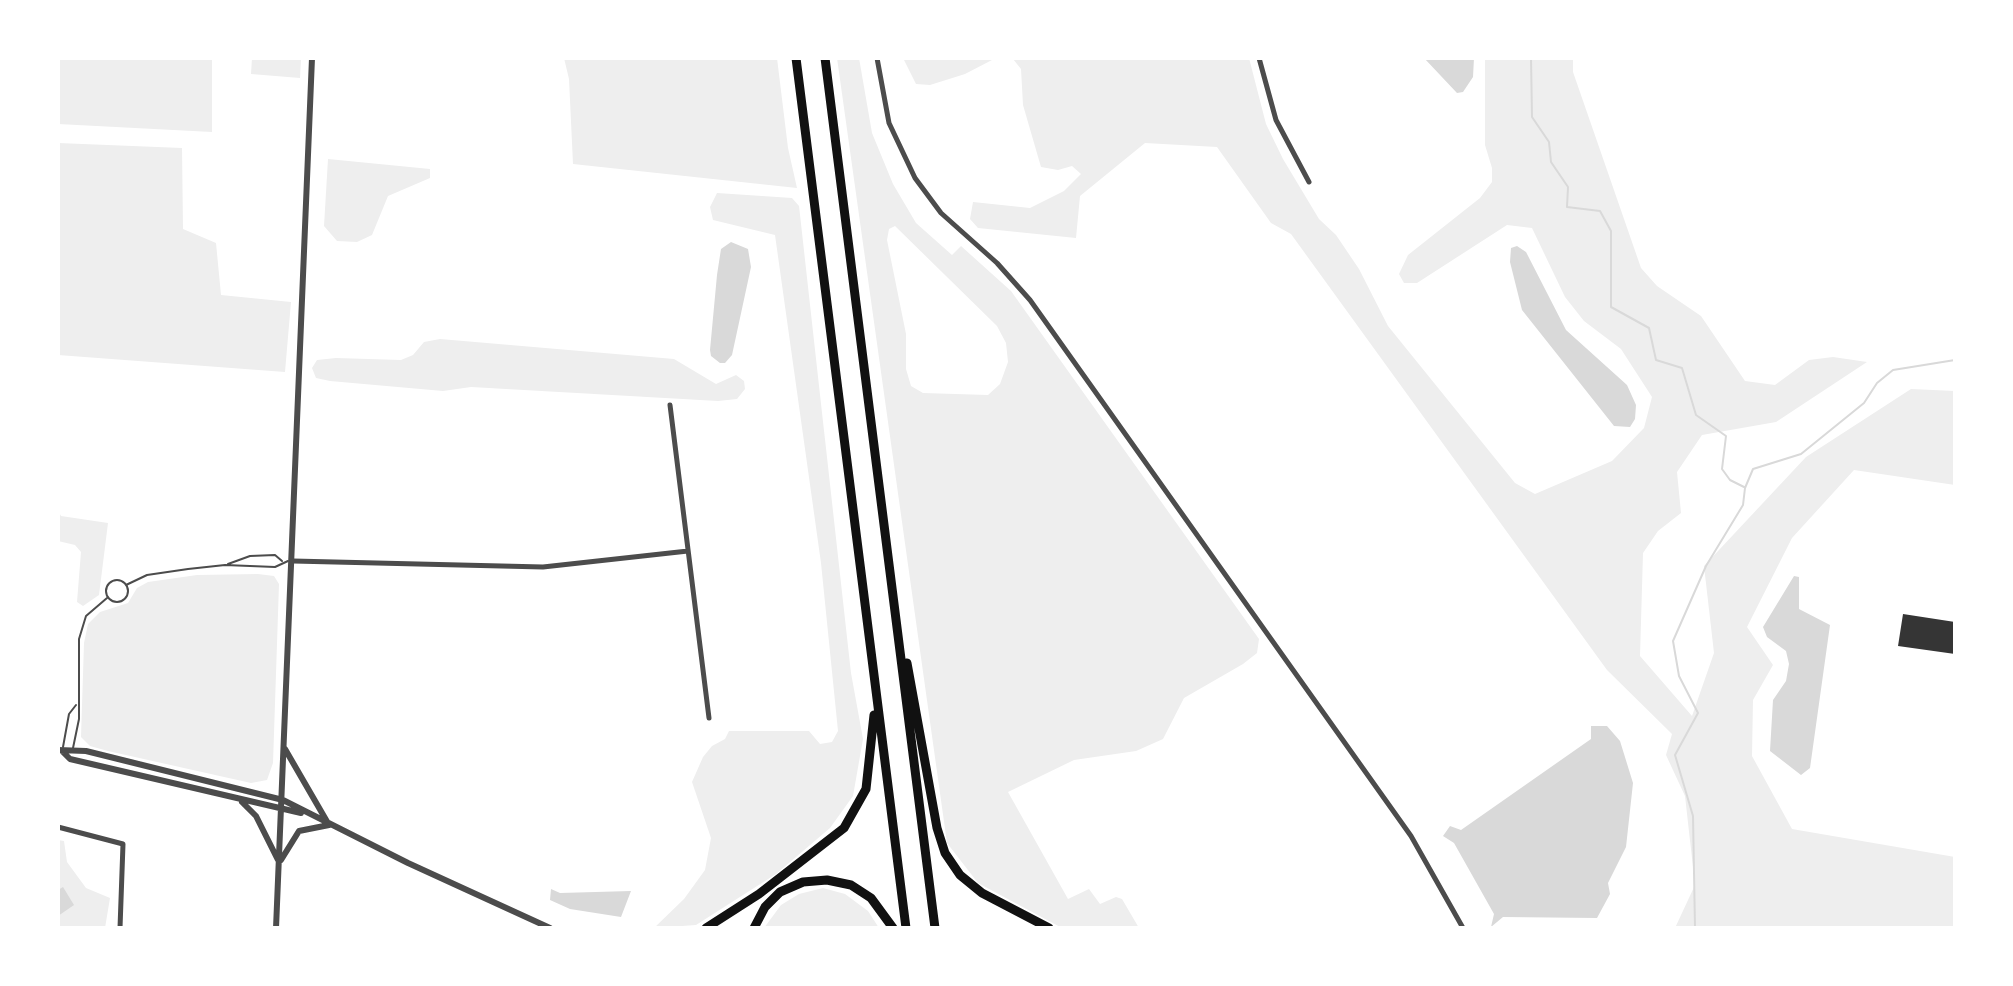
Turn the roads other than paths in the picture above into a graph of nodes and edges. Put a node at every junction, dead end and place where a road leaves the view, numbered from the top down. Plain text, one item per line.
1 (312, 58) edge
2 (796, 58) edge
3 (825, 58) edge
4 (877, 58) edge
5 (1259, 58) edge
6 (1309, 182) dead end
7 (670, 405) dead end
8 (887, 549) junction
9 (688, 551) junction
10 (859, 553) junction
11 (283, 561) junction
12 (293, 561) junction
13 (225, 565) junction
14 (126, 585) junction
15 (107, 598) junction
16 (77, 704) junction
17 (709, 718) dead end
18 (73, 748) junction
19 (284, 748) junction
20 (60, 751) edge
21 (70, 759) junction
22 (239, 799) junction
23 (283, 800) junction
24 (282, 811) junction
25 (303, 813) junction
26 (329, 825) junction
27 (58, 827) edge
28 (279, 863) junction
29 (120, 928) edge
30 (276, 928) edge
31 (550, 928) edge
32 (706, 928) edge
33 (754, 928) edge
34 (893, 928) edge
35 (906, 928) edge
36 (935, 928) edge
37 (1049, 928) edge
38 (1463, 928) edge

1 - 12 street
2 - 10 highway
3 - 8 highway
4 - 38 street
5 - 6 street
7 - 9 street
8 - 36 highway
8 - 37 highway
9 - 12 street
9 - 17 street
10 - 32 highway
10 - 35 highway
11 - 12 lane
11 - 13 lane
11 - 13 lane
12 - 19 street
13 - 14 lane
14 - 15 lane
14 - 15 lane
15 - 16 lane
16 - 18 lane
16 - 20 lane
18 - 20 street
18 - 21 lane
18 - 23 street
19 - 23 street
19 - 26 street
20 - 21 street
21 - 22 street
22 - 24 street
22 - 28 street
23 - 24 street
23 - 25 street
24 - 25 street
24 - 28 street
25 - 26 street
26 - 28 street
26 - 31 street
27 - 29 street
28 - 30 street
33 - 34 highway

